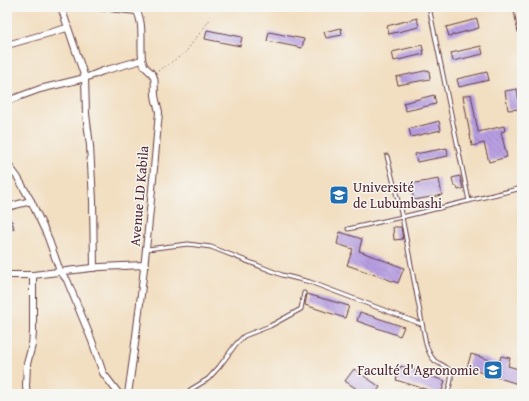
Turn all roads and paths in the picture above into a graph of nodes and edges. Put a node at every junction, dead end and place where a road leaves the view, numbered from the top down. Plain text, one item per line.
1 (61, 7) edge
2 (99, 7) edge
3 (429, 7) edge
4 (518, 7) edge
5 (136, 9) edge
6 (211, 18) dead end
7 (67, 28) junction
8 (522, 30) edge
9 (7, 45) edge
10 (142, 60) junction
11 (153, 74) junction
12 (85, 78) junction
13 (7, 101) edge
14 (387, 156) dead end
15 (7, 163) edge
16 (522, 188) edge
17 (31, 201) junction
18 (469, 201) junction
19 (7, 207) edge
20 (402, 217) junction
21 (348, 229) dead end
22 (147, 249) junction
23 (145, 266) junction
24 (94, 268) junction
25 (60, 271) junction
26 (7, 275) edge
27 (33, 275) junction
28 (304, 293) dead end
29 (421, 324) junction
30 (190, 390) dead end
31 (27, 394) edge
32 (119, 394) edge
33 (128, 394) edge
34 (447, 394) edge

1 - 7 street
2 - 5 street
3 - 18 lane
4 - 8 main road
5 - 10 street
6 - 11 path
7 - 9 street
7 - 12 street
10 - 11 street
10 - 12 street
11 - 22 street, Avenue LD Kabila
12 - 13 street
12 - 24 street
14 - 20 lane
15 - 17 street
16 - 18 lane
17 - 19 street
17 - 25 street
18 - 20 lane
20 - 21 lane
20 - 29 lane
22 - 23 street, Avenue LD Kabila
22 - 29 lane
23 - 24 street
23 - 33 street, Avenue LD Kabila
24 - 25 street
25 - 27 street
25 - 32 street
26 - 27 street
27 - 31 street
28 - 30 lane
29 - 34 lane

